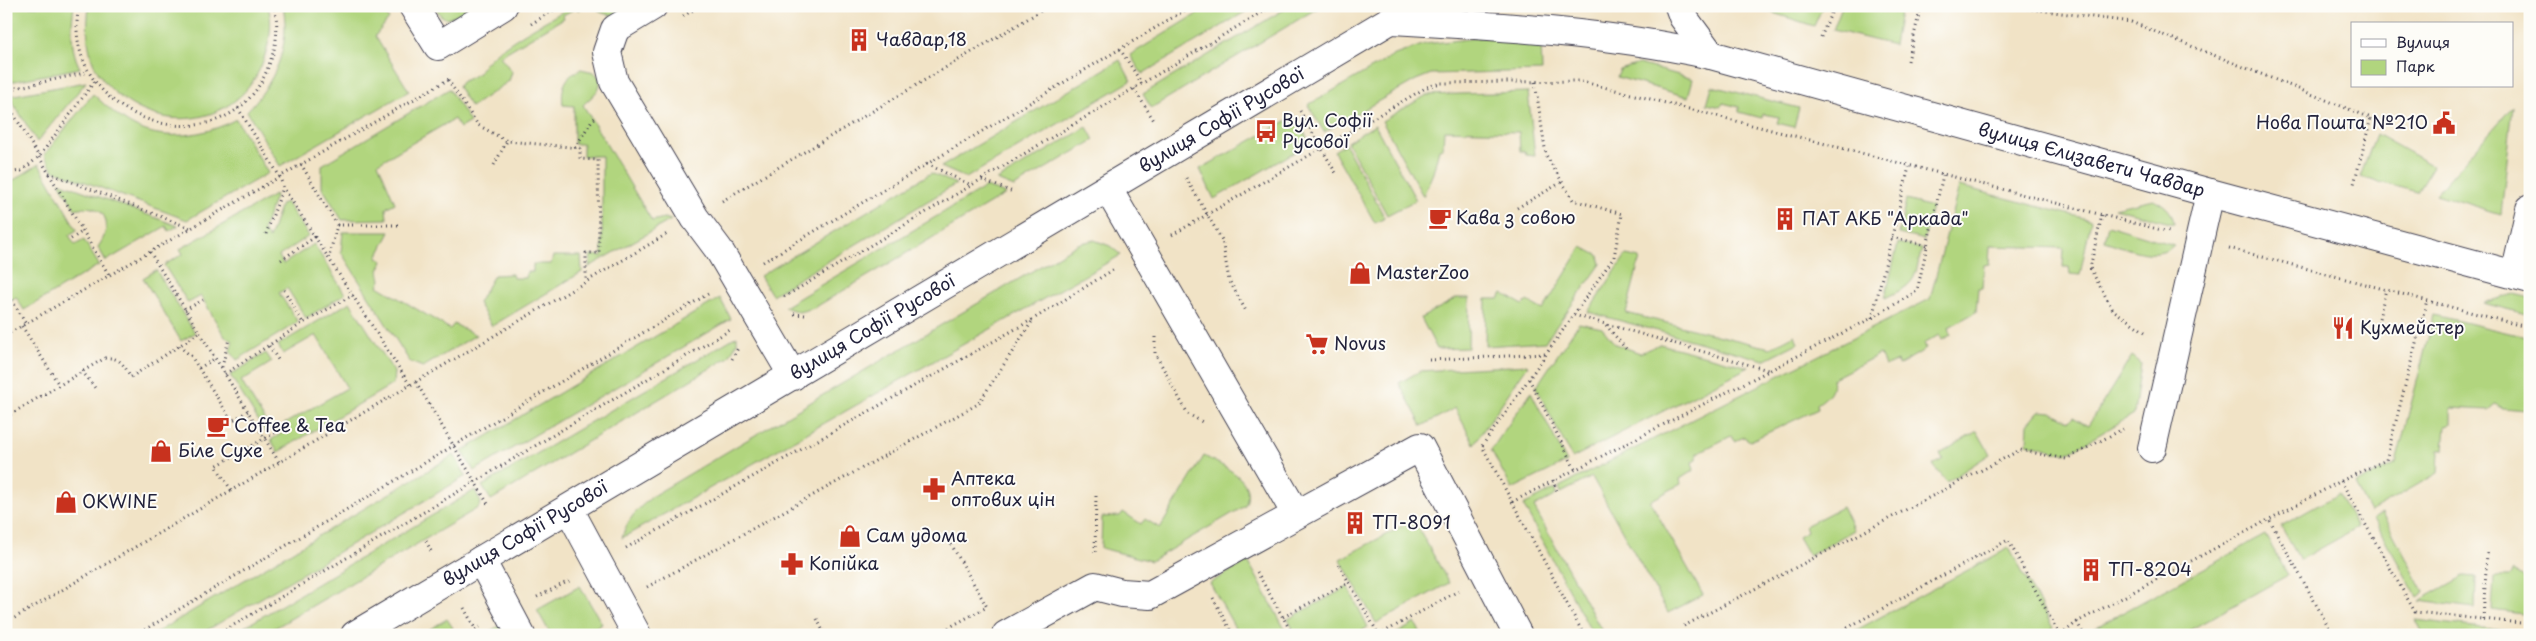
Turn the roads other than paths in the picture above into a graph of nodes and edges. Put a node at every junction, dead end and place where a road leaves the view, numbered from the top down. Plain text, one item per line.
1 (413, 6) edge
2 (503, 6) edge
3 (653, 6) edge
4 (1679, 6) edge
5 (1403, 13) edge
6 (1711, 55) junction
7 (1108, 189) junction
8 (2210, 193) junction
9 (2530, 209) edge
10 (2522, 277) edge
11 (793, 376) junction
12 (2152, 448) dead end
13 (569, 509) junction
14 (1296, 514) junction
15 (481, 560) junction
16 (355, 635) edge
17 (521, 635) edge
18 (637, 635) edge
19 (1006, 635) edge
20 (1518, 635) edge

1 - 2 street
3 - 11 street
4 - 6 street
5 - 6 street, вулиця Єлизавети Чавдар
5 - 7 street, вулиця Софії Русової
6 - 8 street, вулиця Єлизавети Чавдар
7 - 11 street, вулиця Софії Русової
7 - 14 street
8 - 10 street, вулиця Єлизавети Чавдар
8 - 12 street
9 - 10 street
11 - 13 street, вулиця Софії Русової
13 - 15 street, вулиця Софії Русової
13 - 18 street
14 - 19 street
14 - 20 street
15 - 16 street, вулиця Софії Русової
15 - 17 street

